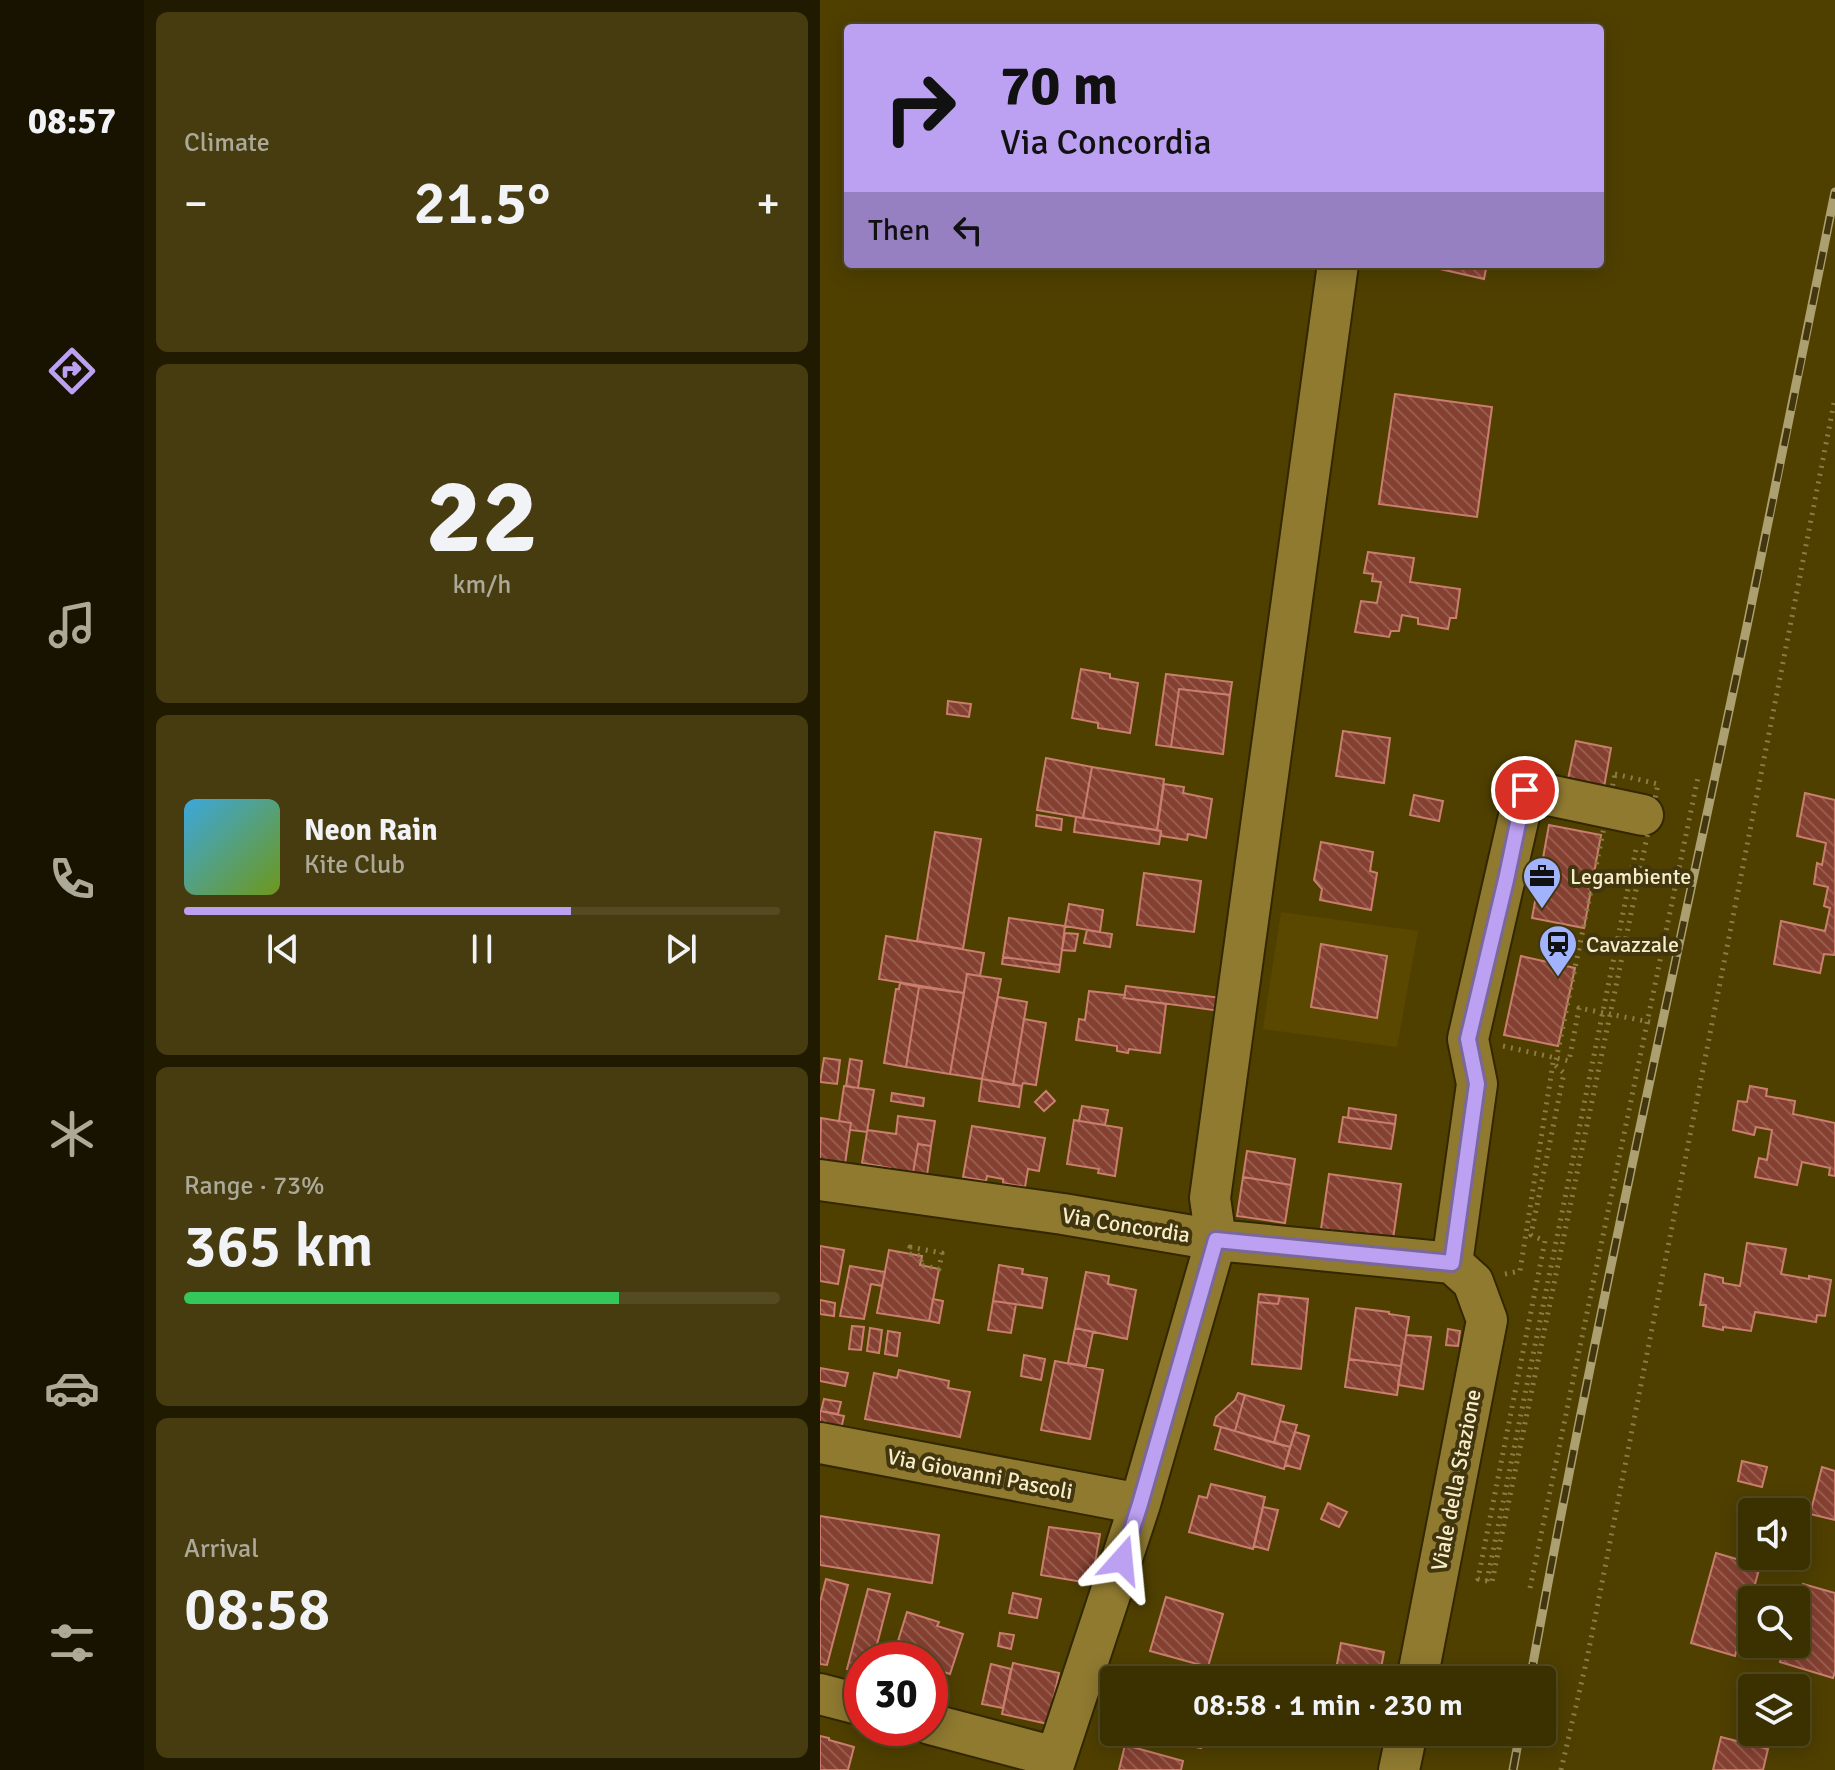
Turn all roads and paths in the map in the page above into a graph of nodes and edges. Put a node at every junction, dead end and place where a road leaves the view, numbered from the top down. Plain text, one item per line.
1 (1337, 268) edge
2 (1835, 398) edge
3 (1698, 777) dead end
4 (1633, 802) junction
5 (1603, 1013) junction
6 (1610, 1014) junction
7 (1648, 1022) junction
8 (1655, 1023) dead end
9 (1468, 1039) junction
10 (1555, 1058) junction
11 (820, 1180) edge
12 (1216, 1240) junction
13 (939, 1269) joint
14 (1462, 1272) junction
15 (820, 1443) edge
16 (1140, 1504) junction
17 (1487, 1581) junction
18 (1530, 1588) dead end
19 (1420, 1666) edge
20 (820, 1694) edge
21 (844, 1700) edge
22 (948, 1730) edge
23 (1404, 1746) edge
24 (1053, 1764) edge
25 (1399, 1770) edge
26 (1561, 1770) edge

1 - 12 street
2 - 26 path
3 - 7 path
4 - 4 path
4 - 5 path
4 - 6 path
4 - 9 street
4 - 10 path
5 - 6 path
5 - 10 path
5 - 17 path
6 - 7 path
6 - 17 path
7 - 8 path
7 - 18 path
9 - 10 path
9 - 14 street
10 - 14 path
10 - 17 path
11 - 12 street, Via Concordia
12 - 14 street, Via Concordia
12 - 16 street
13 - 13 path
14 - 19 street, Viale della Stazione
15 - 16 street, Via Giovanni Pascoli
16 - 24 street
20 - 21 street
22 - 24 street
23 - 25 street

